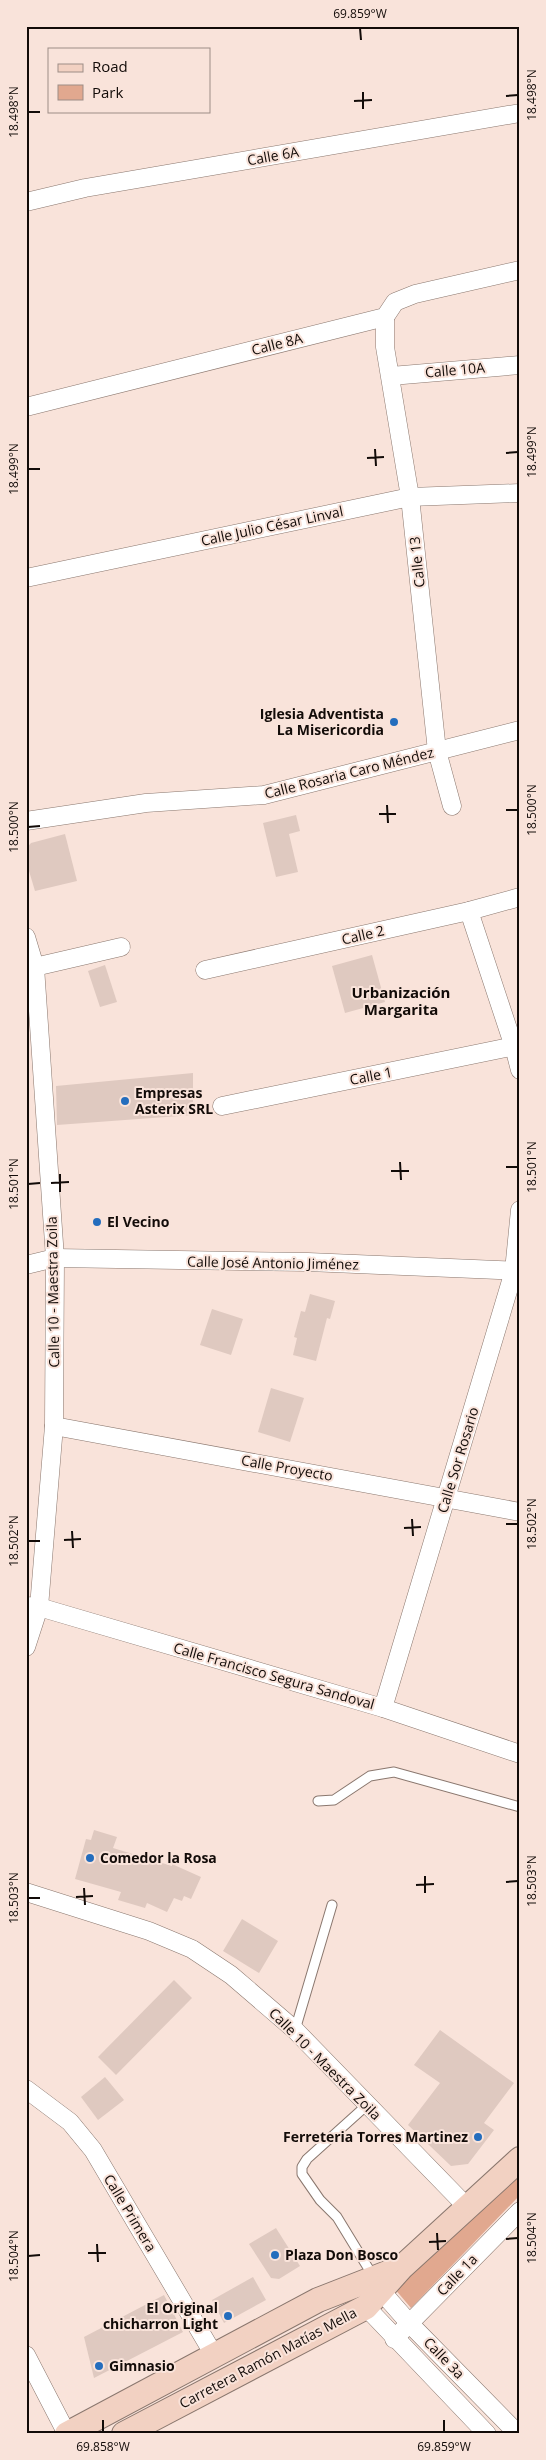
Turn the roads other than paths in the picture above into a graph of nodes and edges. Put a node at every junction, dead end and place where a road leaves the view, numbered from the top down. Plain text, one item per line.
1 (520, 113) edge
2 (26, 202) edge
3 (520, 270) edge
4 (385, 317) junction
5 (520, 364) edge
6 (391, 376) junction
7 (26, 407) edge
8 (520, 493) edge
9 (410, 497) junction
10 (26, 578) edge
11 (520, 730) edge
12 (437, 751) junction
13 (452, 806) dead end
14 (26, 821) edge
15 (520, 897) edge
16 (468, 911) junction
17 (26, 937) edge
18 (122, 947) dead end
19 (30, 968) edge
20 (205, 970) dead end
21 (517, 1046) edge
22 (520, 1070) edge
23 (222, 1106) dead end
24 (520, 1210) edge
25 (55, 1258) junction
26 (26, 1265) edge
27 (517, 1271) edge
28 (54, 1426) junction
29 (447, 1497) junction
30 (520, 1512) edge
31 (33, 1606) edge
32 (26, 1647) edge
33 (383, 1708) junction
34 (520, 1754) edge
35 (318, 1801) dead end
36 (520, 1807) edge
37 (26, 1892) edge
38 (332, 1904) dead end
39 (295, 2030) junction
40 (26, 2089) edge
41 (367, 2105) junction
42 (520, 2159) edge
43 (467, 2207) junction
44 (520, 2211) edge
45 (374, 2293) junction
46 (410, 2324) junction
47 (394, 2339) junction
48 (26, 2355) edge
49 (214, 2355) junction
50 (67, 2434) edge
51 (124, 2434) edge
52 (487, 2434) edge
53 (518, 2434) edge

1 - 2 street, Calle 6A
3 - 4 street
4 - 6 street, Calle 13
4 - 7 street, Calle 8A
5 - 6 street, Calle 10A
6 - 9 street, Calle 13
8 - 9 street, Calle Julio César Linval
9 - 10 street, Calle Julio César Linval
9 - 12 street, Calle 13
11 - 12 street, Calle Rosaria Caro Méndez
12 - 13 street, Calle 13
12 - 14 street, Calle Rosaria Caro Méndez
15 - 16 street, Calle 2
16 - 20 street, Calle 2
16 - 21 street
17 - 19 street, Calle 10 - Maestra Zoila
18 - 19 street
19 - 25 street, Calle 10 - Maestra Zoila
21 - 22 street
21 - 23 street, Calle 1
24 - 27 street, Calle Sor Rosario
25 - 26 street, Calle José Antonio Jiménez
25 - 27 street, Calle José Antonio Jiménez
25 - 28 street, Calle 10 - Maestra Zoila
27 - 29 street, Calle Sor Rosario
28 - 29 street, Calle Proyecto
28 - 31 street, Calle 10 - Maestra Zoila
29 - 30 street, Calle Proyecto
29 - 33 street, Calle Sor Rosario
31 - 32 street, Calle 10 - Maestra Zoila
31 - 33 street, Calle Francisco Segura Sandoval
33 - 34 street, Calle Francisco Segura Sandoval
35 - 36 lane
37 - 39 street, Calle 10 - Maestra Zoila
38 - 39 lane
39 - 41 street, Calle 10 - Maestra Zoila
40 - 49 street, Calle Primera
41 - 43 street, Calle 10 - Maestra Zoila
41 - 45 lane
42 - 43 main road, Carretera Ramón Matías Mella
43 - 45 main road, Carretera Ramón Matías Mella
44 - 46 street, Calle 1a
45 - 46 street, Calle 3a
45 - 47 street, Calle 3a
45 - 49 main road, Carretera Ramón Matías Mella
45 - 51 main road, Carretera Ramón Matías Mella
46 - 47 street, Calle 1a
46 - 53 street, Calle 3a
47 - 52 street, Calle 3a
48 - 50 street
49 - 50 main road, Carretera Ramón Matías Mella

